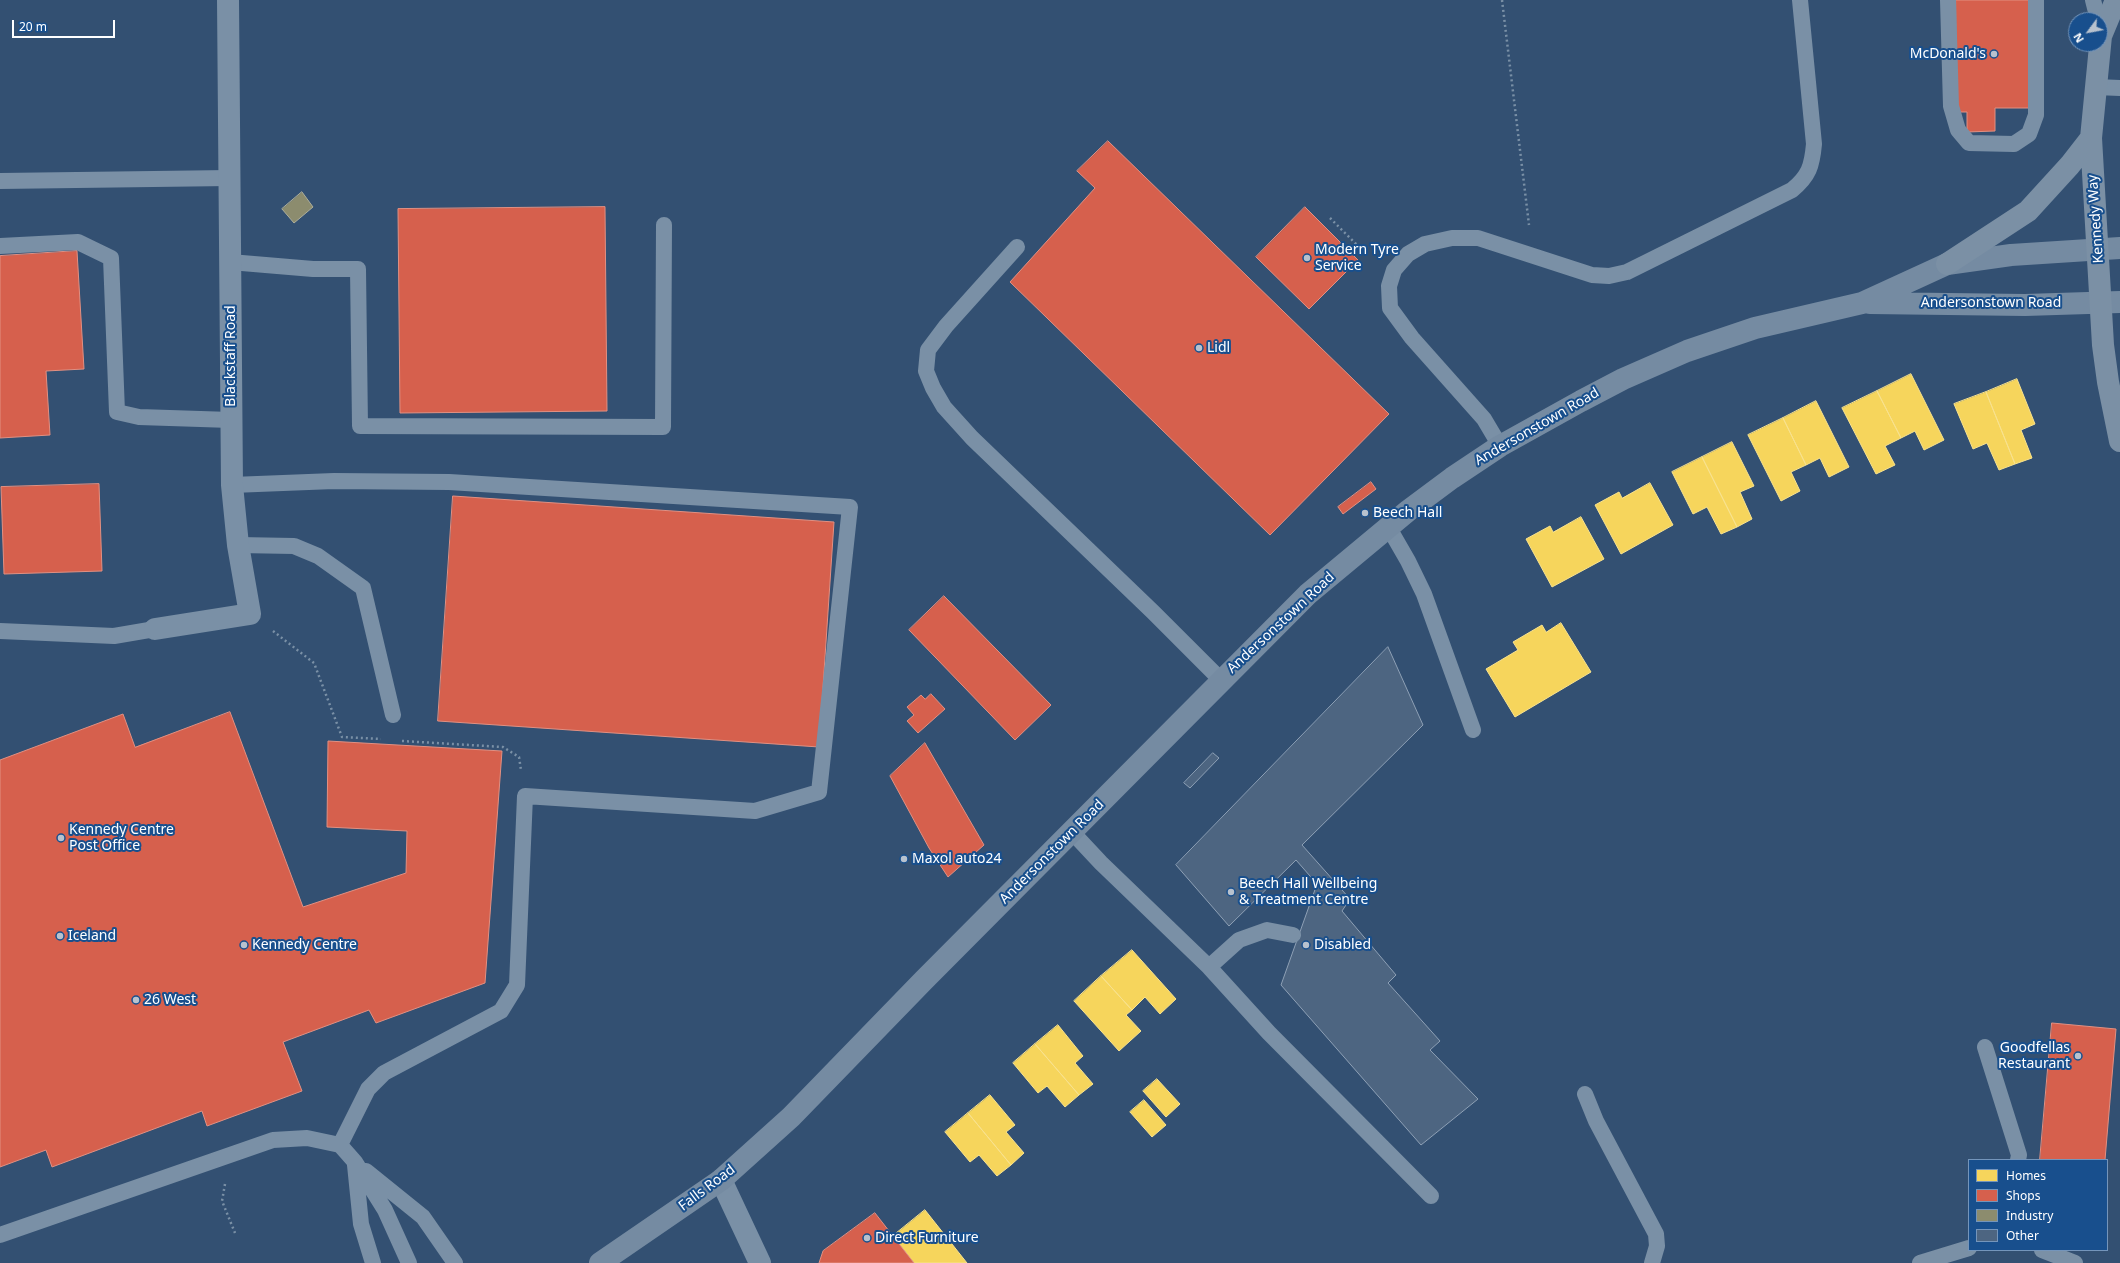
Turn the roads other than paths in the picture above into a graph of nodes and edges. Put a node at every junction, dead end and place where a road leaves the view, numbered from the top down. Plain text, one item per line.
1 (228, 0) edge
2 (1800, 0) edge
3 (1948, 0) edge
4 (2036, 0) edge
5 (2093, 0) edge
6 (2116, 0) edge
7 (2096, 12) edge
8 (2108, 14) edge
9 (2098, 52) edge
10 (2096, 87) junction
11 (2120, 88) edge
12 (2091, 138) junction
13 (230, 178) junction
14 (0, 181) edge
15 (664, 225) dead end
16 (0, 246) edge
17 (1016, 247) dead end
18 (2120, 248) edge
19 (2098, 250) junction
20 (230, 262) junction
21 (1947, 264) junction
22 (2110, 302) edge
23 (1862, 303) junction
24 (231, 420) junction
25 (2120, 441) edge
26 (1500, 446) junction
27 (232, 485) junction
28 (1388, 528) junction
29 (238, 545) junction
30 (155, 629) joint
31 (0, 631) edge
32 (1221, 680) junction
33 (393, 715) dead end
34 (1473, 730) dead end
35 (1072, 832) junction
36 (1293, 935) dead end
37 (1210, 967) junction
38 (1985, 1047) dead end
39 (1585, 1094) dead end
40 (806, 1102) joint
41 (340, 1145) junction
42 (2018, 1159) edge
43 (355, 1162) junction
44 (720, 1180) junction
45 (1431, 1196) dead end
46 (0, 1235) edge
47 (1968, 1248) edge
48 (2045, 1251) edge
49 (373, 1263) edge
50 (409, 1263) edge
51 (455, 1263) edge
52 (600, 1263) edge
53 (760, 1263) edge
54 (1652, 1263) edge
55 (1920, 1263) edge
56 (2075, 1263) edge

1 - 13 street, Blackstaff Road
2 - 26 lane
3 - 4 lane
5 - 7 lane
6 - 8 highway, Kennedy Way
9 - 10 highway, Kennedy Way
10 - 11 lane
10 - 12 highway, Kennedy Way
12 - 19 highway, Kennedy Way
12 - 21 highway
13 - 14 lane
13 - 20 street, Blackstaff Road
15 - 20 lane
16 - 24 lane
17 - 32 lane
18 - 19 main road, Andersonstown Road
19 - 21 main road, Andersonstown Road
19 - 22 highway, Kennedy Way
20 - 24 street, Blackstaff Road
21 - 23 main road, Andersonstown Road
22 - 23 main road, Andersonstown Road
22 - 25 highway, Kennedy Way
23 - 26 main road, Andersonstown Road
24 - 27 street, Blackstaff Road
26 - 28 main road, Andersonstown Road
27 - 29 street, Blackstaff Road
27 - 41 lane
28 - 32 main road, Andersonstown Road
28 - 34 lane
29 - 30 street, Blackstaff Road
29 - 33 lane
30 - 31 lane
32 - 35 main road, Andersonstown Road
35 - 37 lane
35 - 40 main road, Andersonstown Road
36 - 37 lane
37 - 45 lane
38 - 42 lane
39 - 54 lane
40 - 44 main road, Falls Road
41 - 43 lane
41 - 46 lane
43 - 49 lane
43 - 50 lane
43 - 51 lane
44 - 52 main road, Falls Road
44 - 53 street
47 - 55 lane
48 - 56 lane

